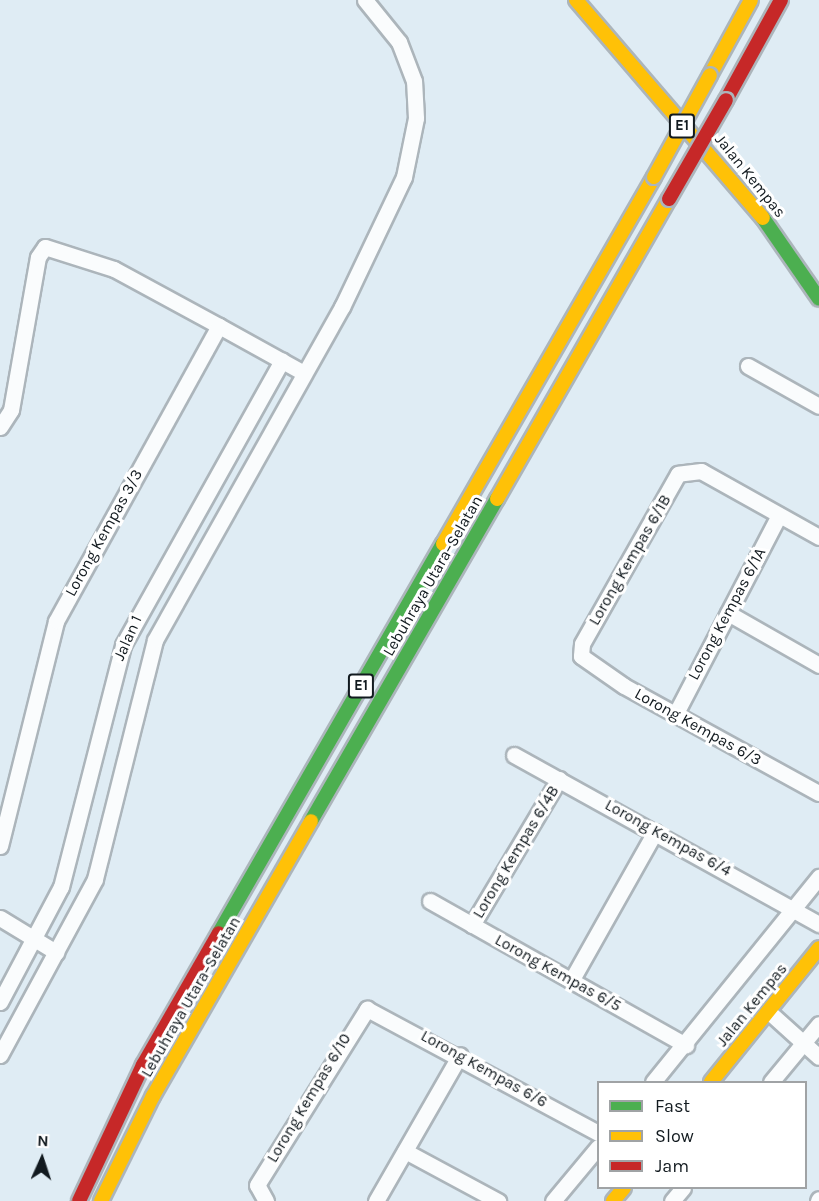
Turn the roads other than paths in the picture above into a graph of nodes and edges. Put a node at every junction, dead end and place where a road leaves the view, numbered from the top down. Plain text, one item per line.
1 (365, 0) edge
2 (576, 0) edge
3 (751, 0) edge
4 (781, 0) edge
5 (816, 288) edge
6 (219, 326) junction
7 (282, 360) junction
8 (748, 366) dead end
9 (303, 372) junction
10 (819, 406) edge
11 (0, 427) edge
12 (779, 515) junction
13 (819, 537) edge
14 (728, 613) junction
15 (581, 656) joint
16 (819, 664) edge
17 (676, 713) junction
18 (514, 755) dead end
19 (559, 778) junction
20 (819, 793) edge
21 (655, 832) junction
22 (0, 846) edge
23 (819, 877) edge
24 (430, 901) dead end
25 (797, 909) junction
26 (0, 918) edge
27 (819, 924) edge
28 (472, 925) junction
29 (35, 939) junction
30 (819, 948) edge
31 (56, 952) junction
32 (571, 981) junction
33 (0, 1002) edge
34 (368, 1009) joint
35 (769, 1012) junction
36 (819, 1024) edge
37 (686, 1044) junction
38 (804, 1044) junction
39 (0, 1055) edge
40 (459, 1055) junction
41 (819, 1057) edge
42 (654, 1081) edge
43 (713, 1081) edge
44 (773, 1081) edge
45 (597, 1132) edge
46 (597, 1148) edge
47 (405, 1151) junction
48 (623, 1189) edge
49 (682, 1189) edge
50 (262, 1196) edge
51 (79, 1201) edge
52 (101, 1201) edge
53 (376, 1201) edge
54 (498, 1201) edge
55 (553, 1201) edge
56 (613, 1201) edge
57 (672, 1201) edge

1 - 9 street
2 - 5 main road, Jalan Kempas
3 - 51 main road, Lebuhraya Utara–Selatan / E1, bridge
4 - 52 main road, Lebuhraya Utara–Selatan / E1, bridge
6 - 7 street
6 - 11 street
6 - 22 street, Lorong Kempas 3/3
7 - 9 street
7 - 29 street, Jalan 1
8 - 10 street
9 - 31 street
12 - 13 street
12 - 14 street, Lorong Kempas 6/1A
12 - 15 street, Lorong Kempas 6/1B
14 - 16 street
14 - 17 street, Lorong Kempas 6/1A
15 - 17 street, Lorong Kempas 6/3
17 - 20 street, Lorong Kempas 6/3
18 - 19 street, Lorong Kempas 6/4
19 - 21 street, Lorong Kempas 6/4
19 - 28 street, Lorong Kempas 6/4B
21 - 25 street, Lorong Kempas 6/4
21 - 32 street
23 - 25 street
24 - 28 street, Lorong Kempas 6/5
25 - 27 street, Lorong Kempas 6/4
25 - 37 street
26 - 29 street
28 - 32 street, Lorong Kempas 6/5
29 - 31 street
29 - 33 street, Jalan 1
30 - 35 main road, Jalan Kempas
31 - 39 street
32 - 37 street, Lorong Kempas 6/5
34 - 40 street, Lorong Kempas 6/6
34 - 50 street, Lorong Kempas 6/10
35 - 38 street
35 - 43 main road, Jalan Kempas
36 - 38 street
37 - 42 street
38 - 41 street
38 - 44 street
40 - 45 street, Lorong Kempas 6/6
40 - 47 street
46 - 55 street
47 - 53 street
47 - 54 street
48 - 56 main road
49 - 57 street

